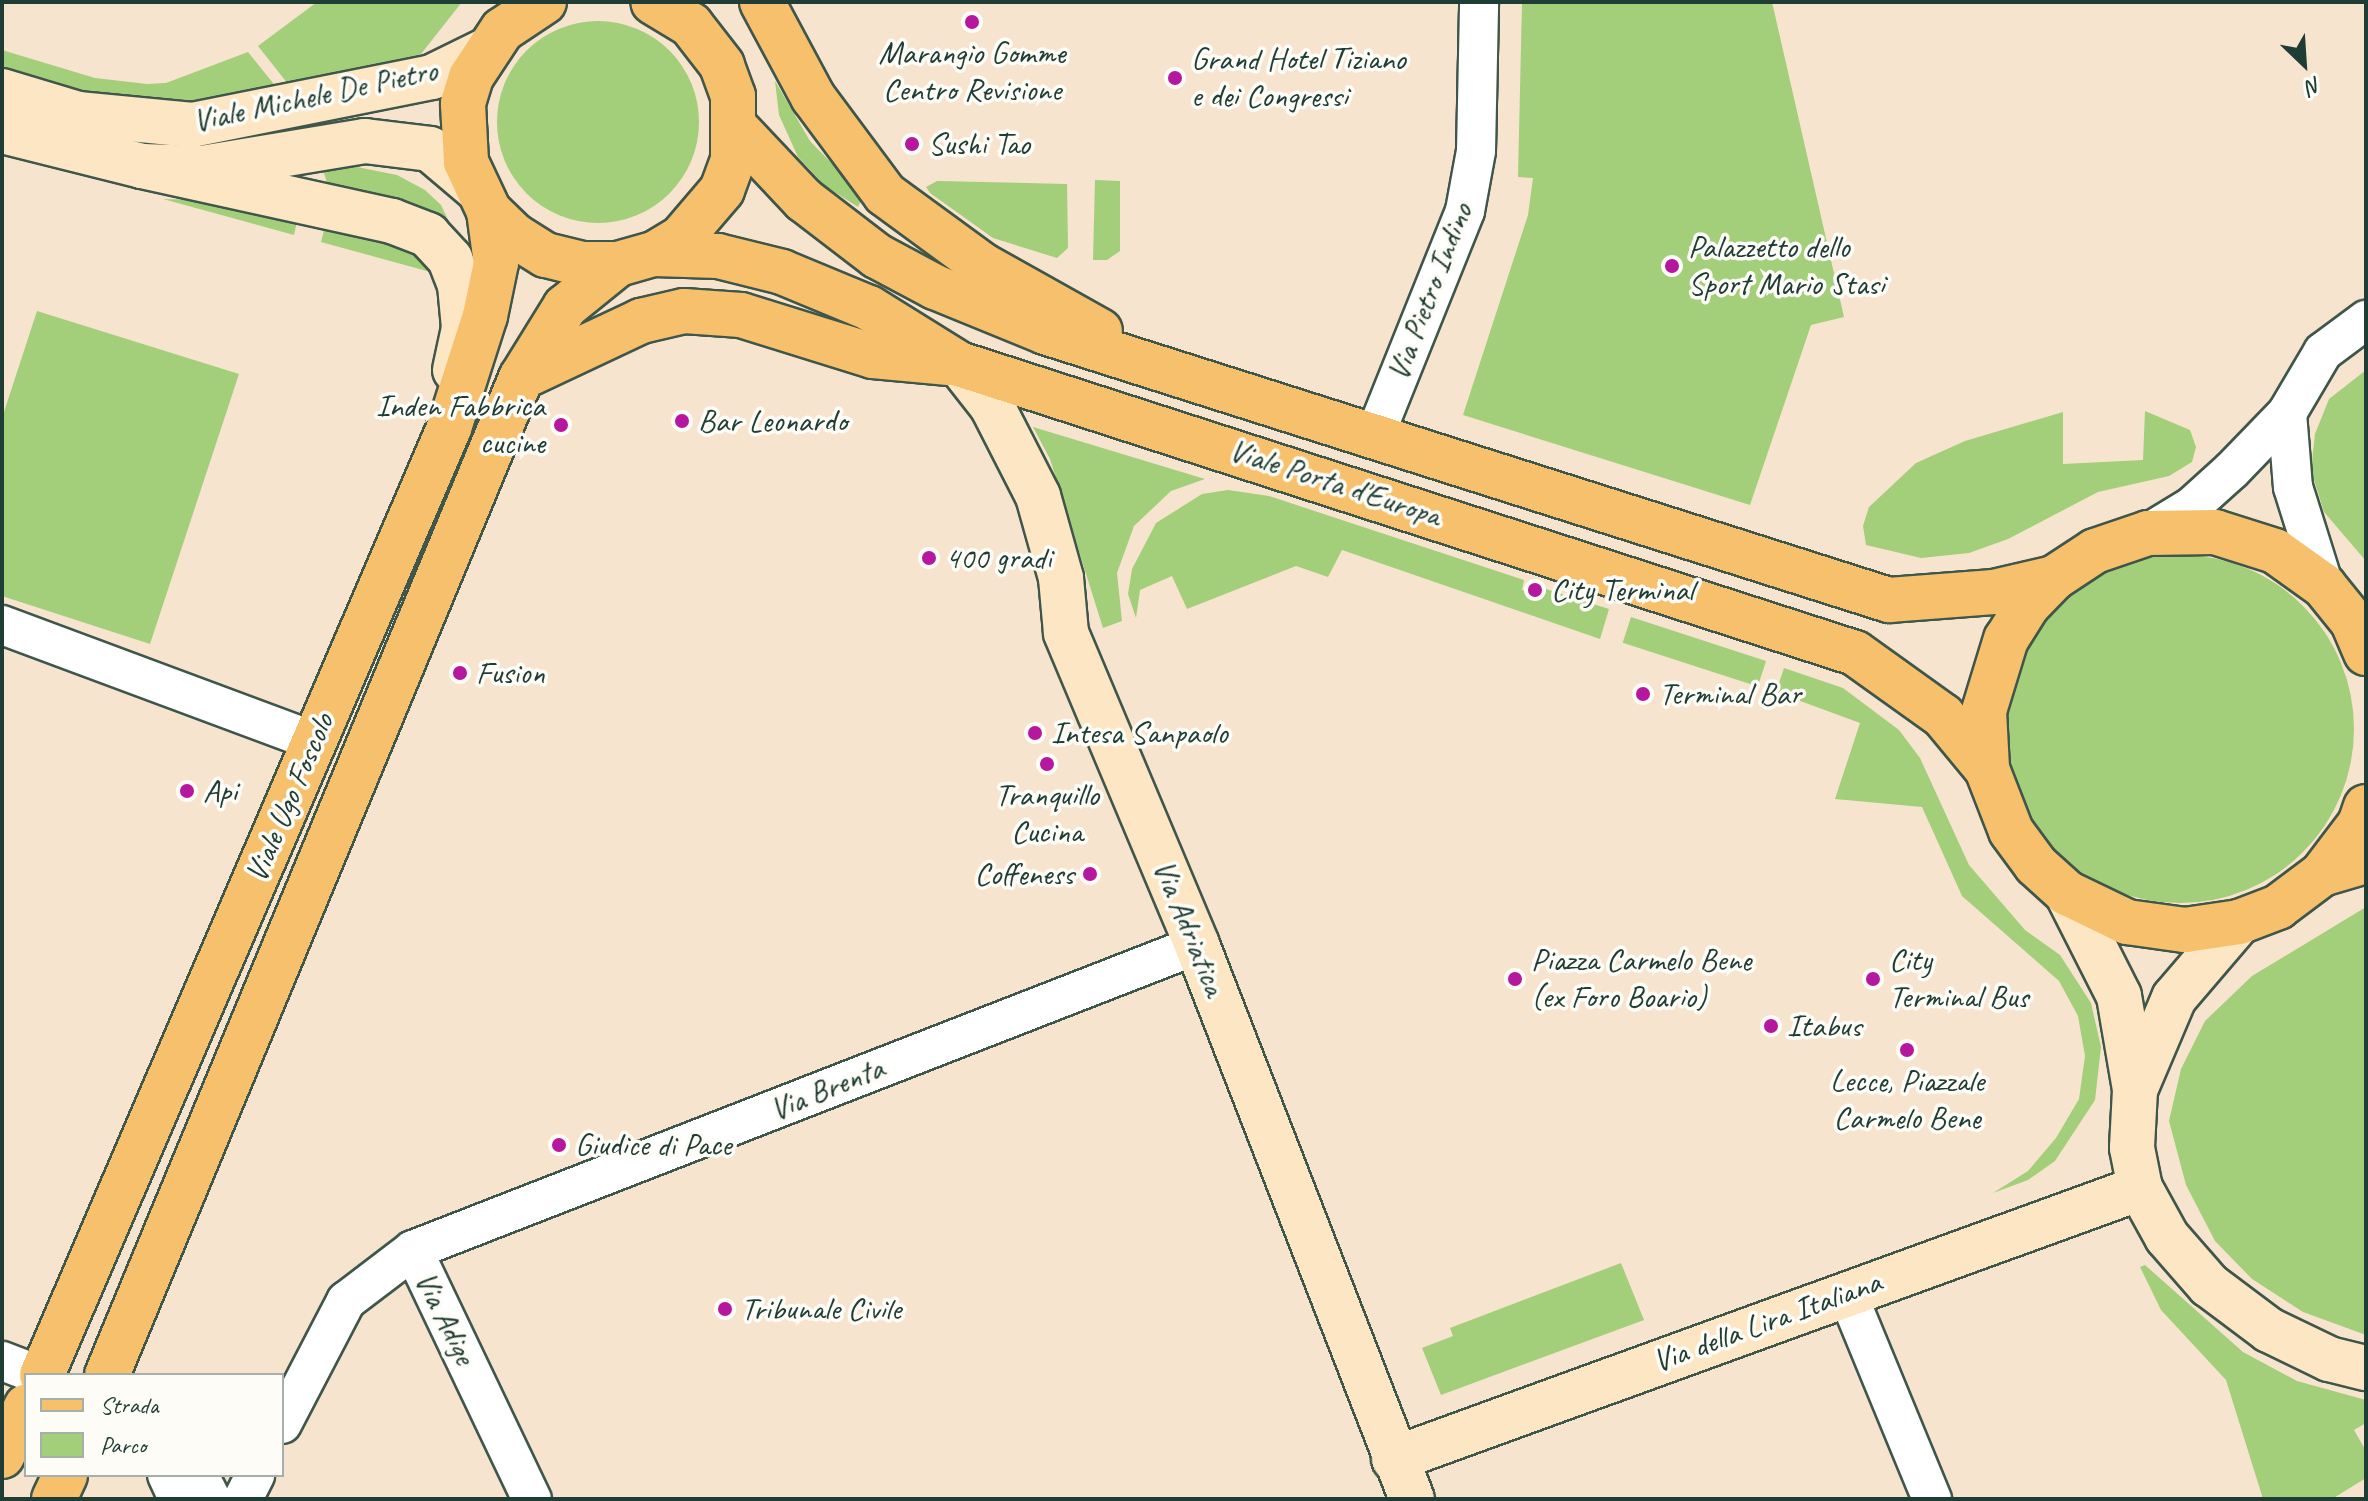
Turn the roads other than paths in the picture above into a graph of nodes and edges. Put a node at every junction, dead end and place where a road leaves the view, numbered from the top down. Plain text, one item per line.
1 (544, 2) edge
2 (653, 2) edge
3 (1479, 2) edge
4 (690, 13) edge
5 (770, 17) edge
6 (485, 51) junction
7 (722, 65) junction
8 (2, 91) edge
9 (737, 129) junction
10 (2, 131) edge
11 (142, 166) junction
12 (483, 200) junction
13 (636, 259) junction
14 (2366, 320) edge
15 (959, 364) junction
16 (1168, 370) junction
17 (521, 378) junction
18 (2287, 413) junction
19 (1375, 435) junction
20 (438, 454) junction
21 (2148, 533) junction
22 (2054, 578) junction
23 (2324, 586) junction
24 (2, 625) edge
25 (2366, 653) edge
26 (314, 741) junction
27 (1987, 769) junction
28 (2366, 807) edge
29 (2366, 861) edge
30 (2322, 874) junction
31 (2067, 893) junction
32 (2239, 922) junction
33 (1197, 945) junction
34 (2135, 1090) junction
35 (2140, 1188) junction
36 (413, 1250) junction
37 (1847, 1293) junction
38 (2, 1361) edge
39 (2366, 1368) edge
40 (35, 1373) edge
41 (41, 1373) edge
42 (108, 1373) edge
43 (24, 1411) edge
44 (284, 1420) edge
45 (2, 1456) edge
46 (1394, 1459) junction
47 (64, 1477) edge
48 (168, 1477) edge
49 (200, 1477) edge
50 (254, 1477) edge
51 (54, 1499) edge
52 (178, 1499) edge
53 (211, 1499) edge
54 (243, 1499) edge
55 (532, 1499) edge
56 (1412, 1499) edge
57 (1932, 1499) edge

1 - 6 main road
2 - 4 main road
3 - 19 street, Via Pietro Indino
4 - 7 main road
5 - 7 main road
5 - 16 main road
6 - 8 street, Viale Michele De Pietro
6 - 12 main road, Viale Ugo Foscolo
7 - 9 main road
9 - 13 main road, Viale Ugo Foscolo
9 - 16 main road, Viale Porta d'Europa
10 - 11 street, Viale Michele De Pietro
11 - 12 street, Viale Michele De Pietro
11 - 20 street
12 - 13 main road, Viale Porta d'Europa
12 - 20 main road, Viale Ugo Foscolo
13 - 15 main road, Viale Porta d'Europa
13 - 17 main road, Viale Ugo Foscolo
14 - 18 street
15 - 17 main road
15 - 27 main road, Viale Porta d'Europa
15 - 33 street, Via Adriatica
16 - 19 main road, Viale Porta d'Europa
17 - 42 main road, Viale Ugo Foscolo
18 - 21 street
18 - 23 street
19 - 22 main road, Viale Porta d'Europa
20 - 26 main road, Viale Ugo Foscolo
21 - 22 main road, Viale Porta d'Europa
21 - 23 main road, Viale Porta d'Europa
22 - 27 main road, Viale Porta d'Europa
23 - 25 main road, Viale Porta d'Europa
24 - 26 street
26 - 41 main road, Viale Ugo Foscolo
27 - 31 main road, Viale Porta d'Europa
28 - 30 main road, Viale Porta d'Europa
29 - 30 main road, Viale Porta d'Europa
30 - 32 main road, Viale Porta d'Europa
31 - 32 main road, Viale Porta d'Europa
31 - 34 street
32 - 34 street
33 - 36 street, Via Brenta
33 - 46 street, Via Adriatica
34 - 35 street
35 - 37 street, Via della Lira Italiana
35 - 39 street
36 - 44 street, Via Adige
36 - 55 street, Via Adige
37 - 46 street, Via della Lira Italiana
37 - 57 street
38 - 40 street
43 - 45 main road
46 - 56 street, Via Adriatica
47 - 51 main road
48 - 52 street
49 - 53 street
50 - 54 street

